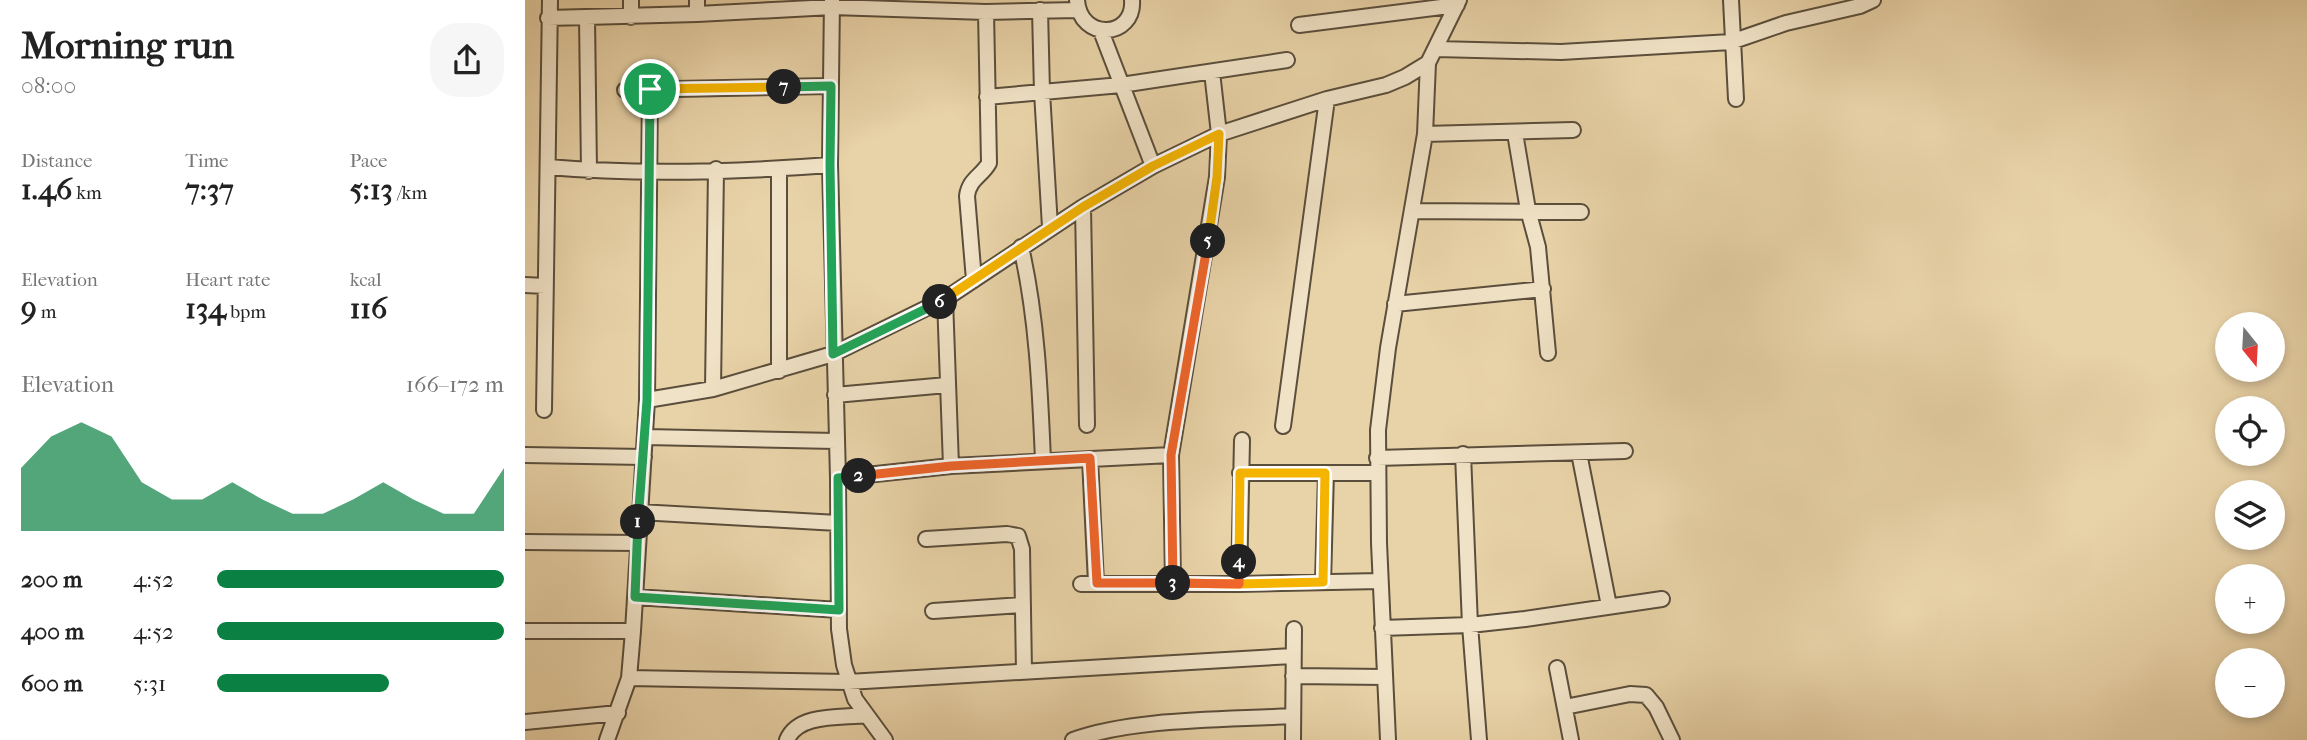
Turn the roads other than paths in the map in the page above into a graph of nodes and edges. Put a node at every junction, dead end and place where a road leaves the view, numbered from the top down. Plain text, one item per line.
1 (549, 0) edge
2 (631, 0) edge
3 (1132, 0) edge
4 (1731, 0) edge
5 (1873, 0) edge
6 (1458, 2) edge
7 (832, 3) edge
8 (1077, 5) edge
9 (697, 7) edge
10 (1040, 10) junction
11 (986, 12) junction
12 (631, 17) junction
13 (548, 18) junction
14 (587, 18) junction
15 (1299, 25) dead end
16 (1101, 31) junction
17 (1731, 42) junction
18 (1436, 49) junction
19 (1287, 60) dead end
20 (1428, 63) junction
21 (1212, 72) junction
22 (1121, 85) junction
23 (831, 86) junction
24 (650, 89) junction
25 (625, 90) dead end
26 (1042, 92) junction
27 (987, 97) junction
28 (1328, 99) junction
29 (1736, 99) dead end
30 (1573, 130) dead end
31 (1515, 132) junction
32 (1219, 134) junction
33 (1425, 134) junction
34 (830, 165) junction
35 (1153, 166) junction
36 (548, 167) junction
37 (716, 169) junction
38 (779, 169) junction
39 (589, 171) junction
40 (650, 172) junction
41 (1083, 207) junction
42 (1528, 210) junction
43 (1413, 211) junction
44 (1581, 212) dead end
45 (1050, 227) junction
46 (1021, 247) junction
47 (975, 280) junction
48 (525, 285) edge
49 (545, 286) junction
50 (1543, 289) junction
51 (945, 299) junction
52 (1395, 304) junction
53 (1548, 353) dead end
54 (833, 354) junction
55 (779, 371) junction
56 (947, 385) junction
57 (713, 389) junction
58 (835, 395) junction
59 (647, 400) junction
60 (544, 410) dead end
61 (1087, 425) dead end
62 (1283, 426) dead end
63 (646, 437) junction
64 (1242, 440) dead end
65 (836, 441) junction
66 (1625, 451) dead end
67 (1579, 453) junction
68 (1463, 454) junction
69 (1171, 455) junction
70 (525, 456) edge
71 (644, 457) junction
72 (1090, 458) junction
73 (1043, 460) junction
74 (951, 466) junction
75 (1377, 466) junction
76 (1240, 473) junction
77 (1325, 473) junction
78 (838, 478) junction
79 (639, 512) junction
80 (838, 523) junction
81 (926, 539) dead end
82 (525, 542) edge
83 (637, 543) junction
84 (1380, 581) junction
85 (1323, 582) junction
86 (1173, 583) junction
87 (1239, 584) junction
88 (635, 597) junction
89 (1662, 599) dead end
90 (1023, 606) junction
91 (1609, 606) junction
92 (839, 610) junction
93 (933, 611) dead end
94 (1470, 625) junction
95 (1382, 628) junction
96 (1294, 629) dead end
97 (525, 631) edge
98 (633, 631) junction
99 (1293, 656) junction
100 (1557, 668) dead end
101 (1024, 672) junction
102 (1293, 677) junction
103 (1385, 677) junction
104 (629, 678) junction
105 (848, 682) junction
106 (1565, 706) junction
107 (618, 713) junction
108 (866, 715) junction
109 (1293, 716) junction
110 (525, 722) edge
111 (607, 740) edge
112 (787, 740) edge
113 (885, 740) edge
114 (1073, 740) edge
115 (1293, 740) edge
116 (1388, 740) edge
117 (1479, 740) edge
118 (1571, 740) edge
119 (1672, 740) edge

1 - 13 street
2 - 12 street
3 - 16 street
4 - 17 street
5 - 17 street
6 - 15 street
6 - 18 street
7 - 9 street
7 - 11 street
7 - 23 street
8 - 10 street
8 - 16 street
9 - 12 street
10 - 11 street
10 - 26 street
11 - 27 street
12 - 14 street
13 - 14 street
13 - 36 street
14 - 39 street
16 - 22 street
17 - 18 street
17 - 29 street
18 - 20 street
19 - 21 street
20 - 28 street
20 - 33 street
21 - 22 street
21 - 32 street
22 - 26 street
22 - 35 street
23 - 24 street
23 - 34 street
24 - 25 street
24 - 40 street
26 - 27 street
26 - 45 street
27 - 47 street
28 - 32 street
28 - 62 street
30 - 31 street
31 - 33 street
31 - 42 street
32 - 35 street
32 - 69 street
33 - 43 street
34 - 38 street
34 - 54 street
35 - 41 street
36 - 39 street
36 - 49 street
37 - 38 street
37 - 40 street
37 - 57 street
38 - 55 street
39 - 40 street
40 - 59 street
41 - 45 street
41 - 61 street
42 - 43 street
42 - 44 street
42 - 50 street
43 - 52 street
45 - 46 street
46 - 47 street
46 - 73 street
47 - 51 street
48 - 49 street
49 - 60 street
50 - 52 street
50 - 53 street
51 - 54 street
51 - 56 street
52 - 75 street
54 - 55 street
54 - 58 street
55 - 57 street
56 - 58 street
56 - 74 street
57 - 59 street
58 - 65 street
59 - 63 street
63 - 65 street
63 - 71 street
64 - 76 street
65 - 78 street
66 - 67 street
67 - 68 street
67 - 91 street
68 - 75 street
68 - 94 street
69 - 72 street
69 - 86 street
70 - 71 street
71 - 79 street
72 - 73 street
72 - 86 street
73 - 74 street
74 - 78 street
75 - 77 street
75 - 84 street
76 - 77 street
76 - 87 street
77 - 85 street
78 - 80 street
79 - 80 street
79 - 83 street
80 - 92 street
81 - 90 street
82 - 83 street
83 - 88 street
84 - 85 street
84 - 95 street
85 - 87 street
86 - 87 street
88 - 92 street
88 - 98 street
89 - 91 street
90 - 93 street
90 - 101 street
91 - 94 street
92 - 105 street
94 - 95 street
94 - 117 street
95 - 103 street
96 - 99 street
97 - 98 street
98 - 104 street
99 - 101 street
99 - 102 street
100 - 106 street
101 - 105 street
102 - 103 street
102 - 109 street
103 - 116 street
104 - 105 street
104 - 107 street
105 - 108 street
106 - 118 street
106 - 119 street
107 - 110 street
107 - 111 street
108 - 112 street
108 - 113 street
109 - 114 street
109 - 115 street

